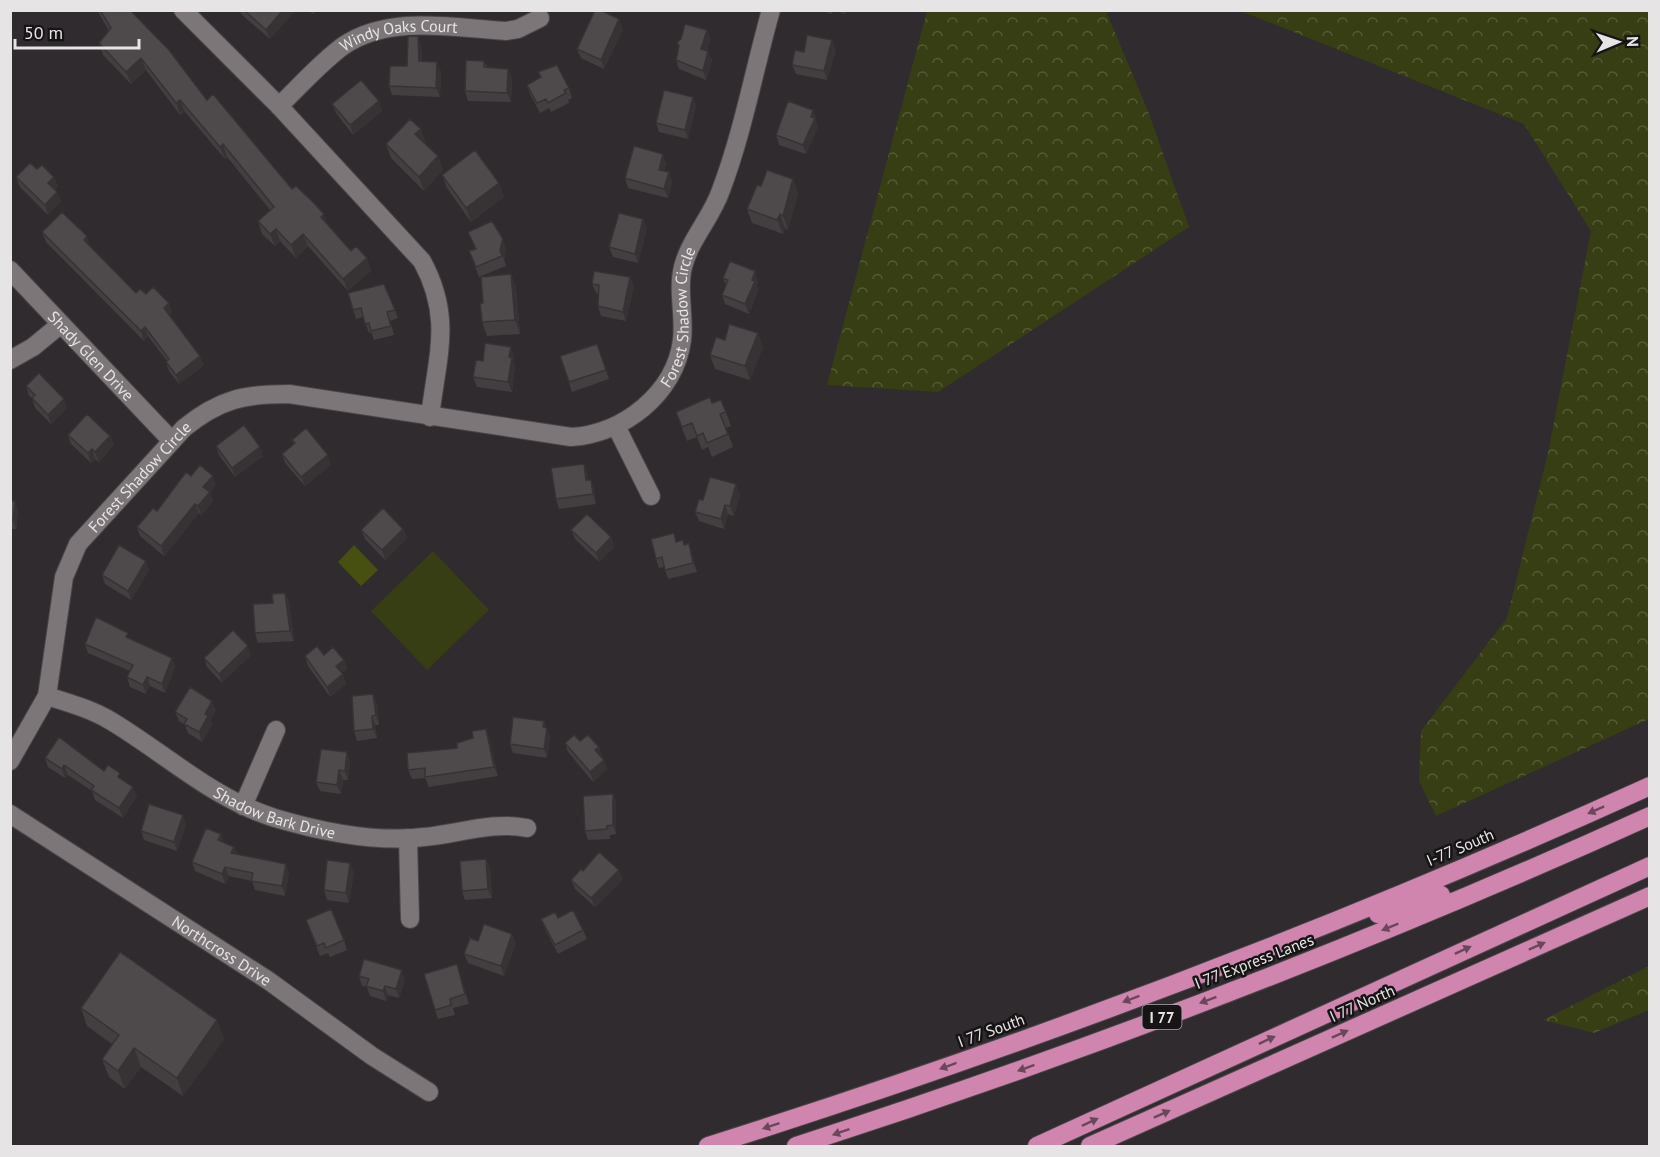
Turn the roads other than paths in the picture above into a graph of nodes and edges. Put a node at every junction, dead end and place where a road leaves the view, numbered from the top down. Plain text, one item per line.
1 (183, 10) edge
2 (771, 10) edge
3 (540, 18) dead end
4 (279, 106) junction
5 (10, 270) edge
6 (61, 324) junction
7 (10, 360) edge
8 (430, 417) junction
9 (616, 426) junction
10 (172, 441) junction
11 (651, 496) dead end
12 (47, 696) junction
13 (276, 730) dead end
14 (10, 761) edge
15 (1650, 786) edge
16 (243, 806) junction
17 (10, 814) edge
18 (1650, 816) edge
19 (527, 828) dead end
20 (408, 838) junction
21 (1650, 866) edge
22 (1521, 872) junction
23 (1650, 896) edge
24 (410, 919) dead end
25 (1284, 941) junction
26 (429, 1092) dead end
27 (708, 1146) edge
28 (796, 1146) edge
29 (1037, 1146) edge
30 (1090, 1146) edge

1 - 4 street
2 - 9 street, Forest Shadow Circle
3 - 4 street, Windy Oaks Court
4 - 8 street
5 - 6 street, Shady Glen Drive
6 - 7 street
6 - 10 street, Shady Glen Drive
8 - 9 street, Forest Shadow Circle
8 - 10 street, Forest Shadow Circle
9 - 11 street
10 - 12 street, Forest Shadow Circle
12 - 14 street, Forest Shadow Circle
12 - 16 street, Shadow Bark Drive
13 - 16 street
15 -> 25 highway, I-77 South / I 77
16 - 20 street, Shadow Bark Drive
17 - 26 street, Northcross Drive
18 - 22 highway, I 77 Express Lanes / I 77
19 - 20 street, Shadow Bark Drive
20 - 24 street
29 -> 21 highway
22 - 25 highway
22 -> 28 highway, I 77 Express Lanes / I 77
30 -> 23 highway, I 77 North
25 -> 27 highway, I 77 South / I 77

